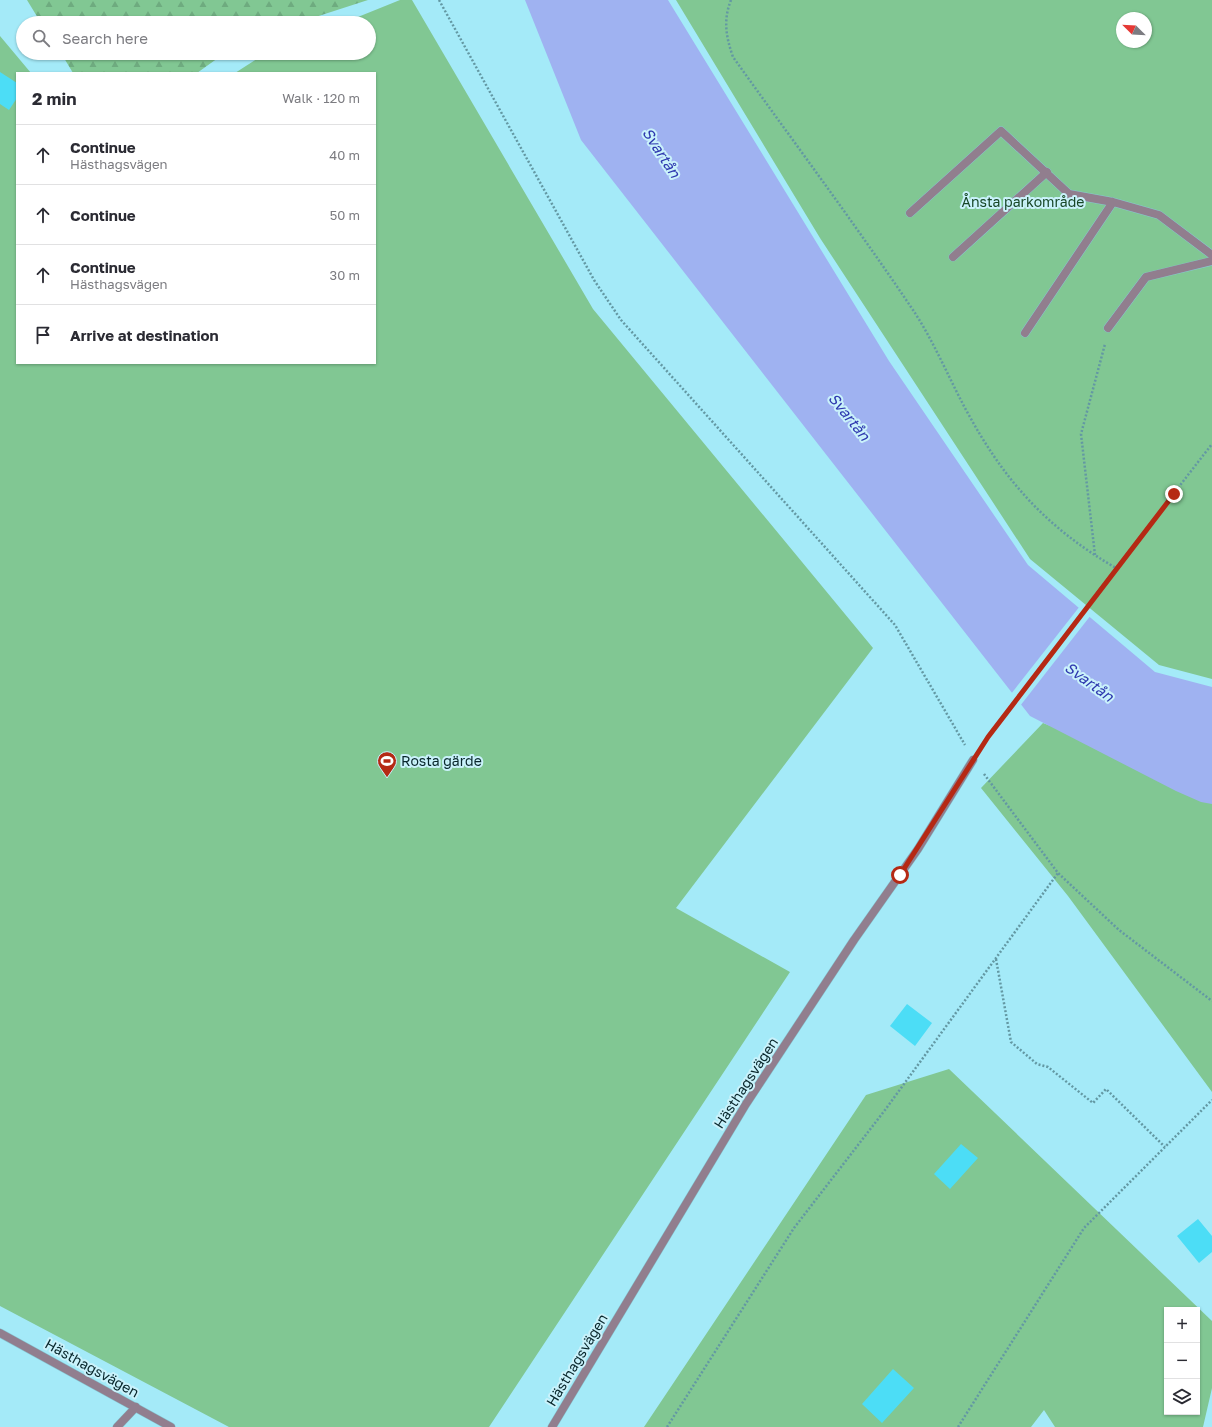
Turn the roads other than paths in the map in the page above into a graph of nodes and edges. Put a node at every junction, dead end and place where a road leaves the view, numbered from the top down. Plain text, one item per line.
1 (1047, 172) junction
2 (1113, 202) junction
3 (910, 213) dead end
4 (1212, 255) edge
5 (953, 256) dead end
6 (1212, 261) edge
7 (1108, 328) road end
8 (1025, 333) dead end
9 (973, 760) road end
10 (0, 1332) edge
11 (136, 1407) junction
12 (117, 1427) edge
13 (171, 1427) edge
14 (552, 1427) edge

1 - 2 lane
1 - 3 lane
1 - 5 lane
2 - 4 lane
2 - 8 lane
6 - 7 lane
9 - 14 lane, Hästhagsvägen
10 - 11 lane, Hästhagsvägen
11 - 12 lane
11 - 13 lane, Hästhagsvägen

